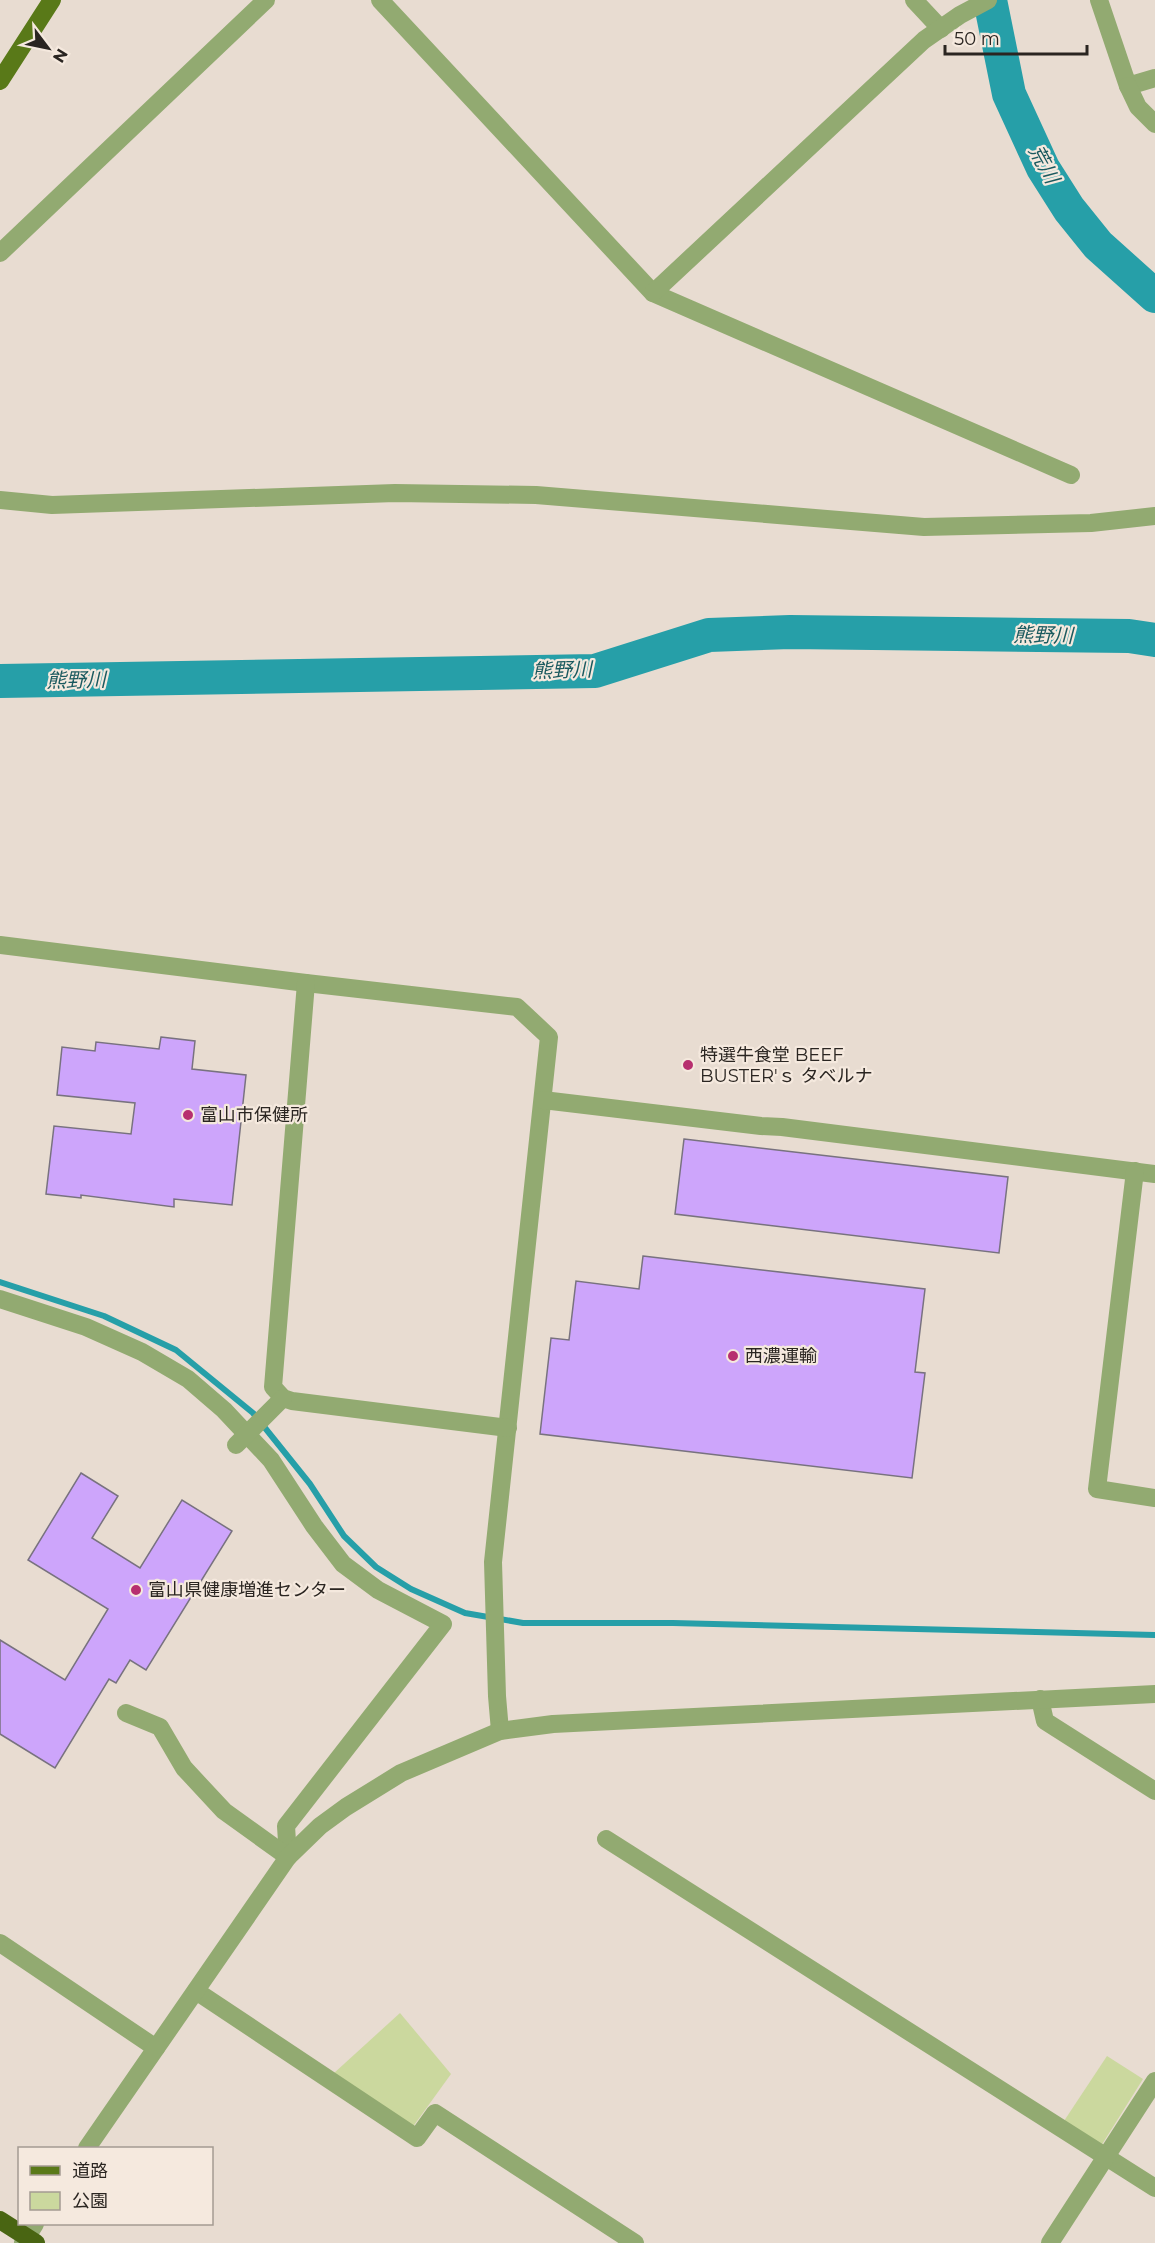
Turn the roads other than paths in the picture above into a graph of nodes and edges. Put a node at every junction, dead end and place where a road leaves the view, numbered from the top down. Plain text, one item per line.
1 (52, 0) edge
2 (266, 0) edge
3 (380, 0) edge
4 (914, 0) edge
5 (988, 0) edge
6 (1099, 0) edge
7 (941, 28) junction
8 (1155, 78) edge
9 (0, 81) edge
10 (1128, 86) junction
11 (1155, 124) edge
12 (0, 253) edge
13 (653, 293) junction
14 (1071, 475) dead end
15 (0, 500) edge
16 (1155, 516) edge
17 (0, 945) edge
18 (306, 983) junction
19 (543, 1100) junction
20 (1135, 1171) junction
21 (1155, 1174) edge
22 (0, 1299) edge
23 (283, 1398) junction
24 (508, 1428) junction
25 (241, 1440) junction
26 (1155, 1498) edge
27 (1155, 1694) edge
28 (1040, 1700) junction
29 (126, 1713) dead end
30 (501, 1731) junction
31 (1155, 1791) edge
32 (606, 1839) dead end
33 (288, 1857) junction
34 (0, 1944) edge
35 (196, 1991) junction
36 (156, 2048) junction
37 (1155, 2081) edge
38 (88, 2147) edge
39 (1106, 2156) junction
40 (1155, 2188) edge
41 (0, 2220) edge
42 (30, 2237) edge
43 (635, 2243) edge
44 (1050, 2243) edge

1 - 9 main road
2 - 12 street
3 - 13 street
4 - 7 street
5 - 7 street
6 - 10 street
7 - 13 street
8 - 10 street
10 - 11 street
13 - 14 street
15 - 16 street
17 - 18 street
18 - 19 street
18 - 23 street
19 - 20 street
19 - 24 street
20 - 21 street
20 - 26 street
22 - 25 street
23 - 24 street
23 - 25 street
24 - 30 street
25 - 33 street
27 - 28 street
28 - 30 street
28 - 31 street
29 - 33 street
30 - 33 street
32 - 39 street
33 - 35 street
34 - 36 street
35 - 36 street
35 - 43 street
36 - 38 street
37 - 39 street
39 - 40 street
39 - 44 street
41 - 42 highway

